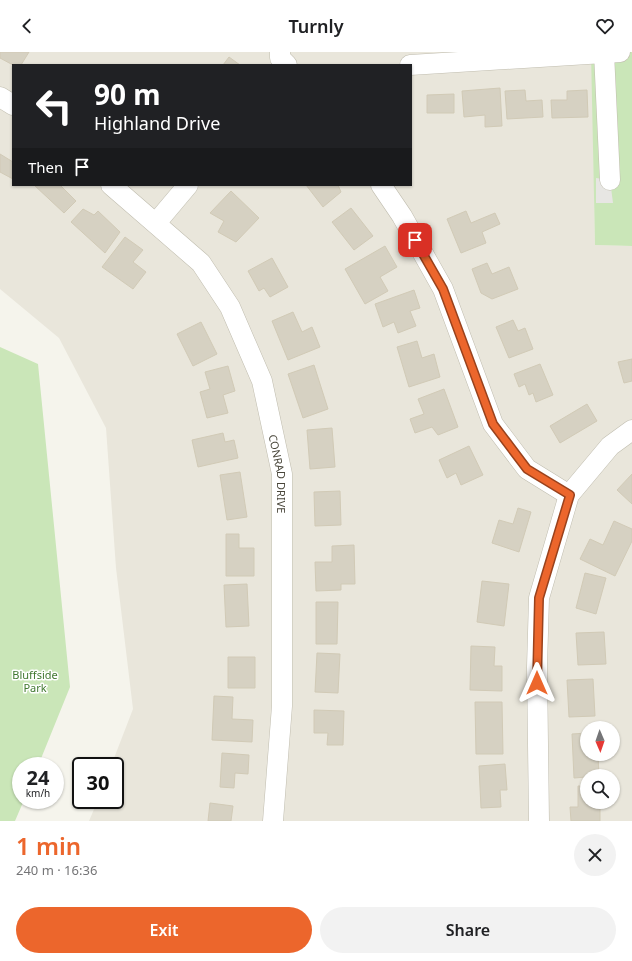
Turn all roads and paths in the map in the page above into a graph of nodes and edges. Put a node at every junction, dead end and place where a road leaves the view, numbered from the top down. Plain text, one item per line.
1 (280, 52) edge
2 (612, 52) edge
3 (286, 64) edge
4 (412, 65) edge
5 (0, 97) edge
6 (12, 104) edge
7 (610, 180) dead end
8 (112, 186) edge
9 (187, 186) edge
10 (382, 186) edge
11 (156, 223) junction
12 (632, 430) edge
13 (570, 495) junction
14 (273, 821) edge
15 (540, 821) edge

1 - 3 street
2 - 4 street
2 - 7 street
5 - 6 street
8 - 11 street, CONRAD DRIVE
9 - 11 street
10 - 13 street
11 - 14 street, CONRAD DRIVE
12 - 13 street
13 - 15 street

